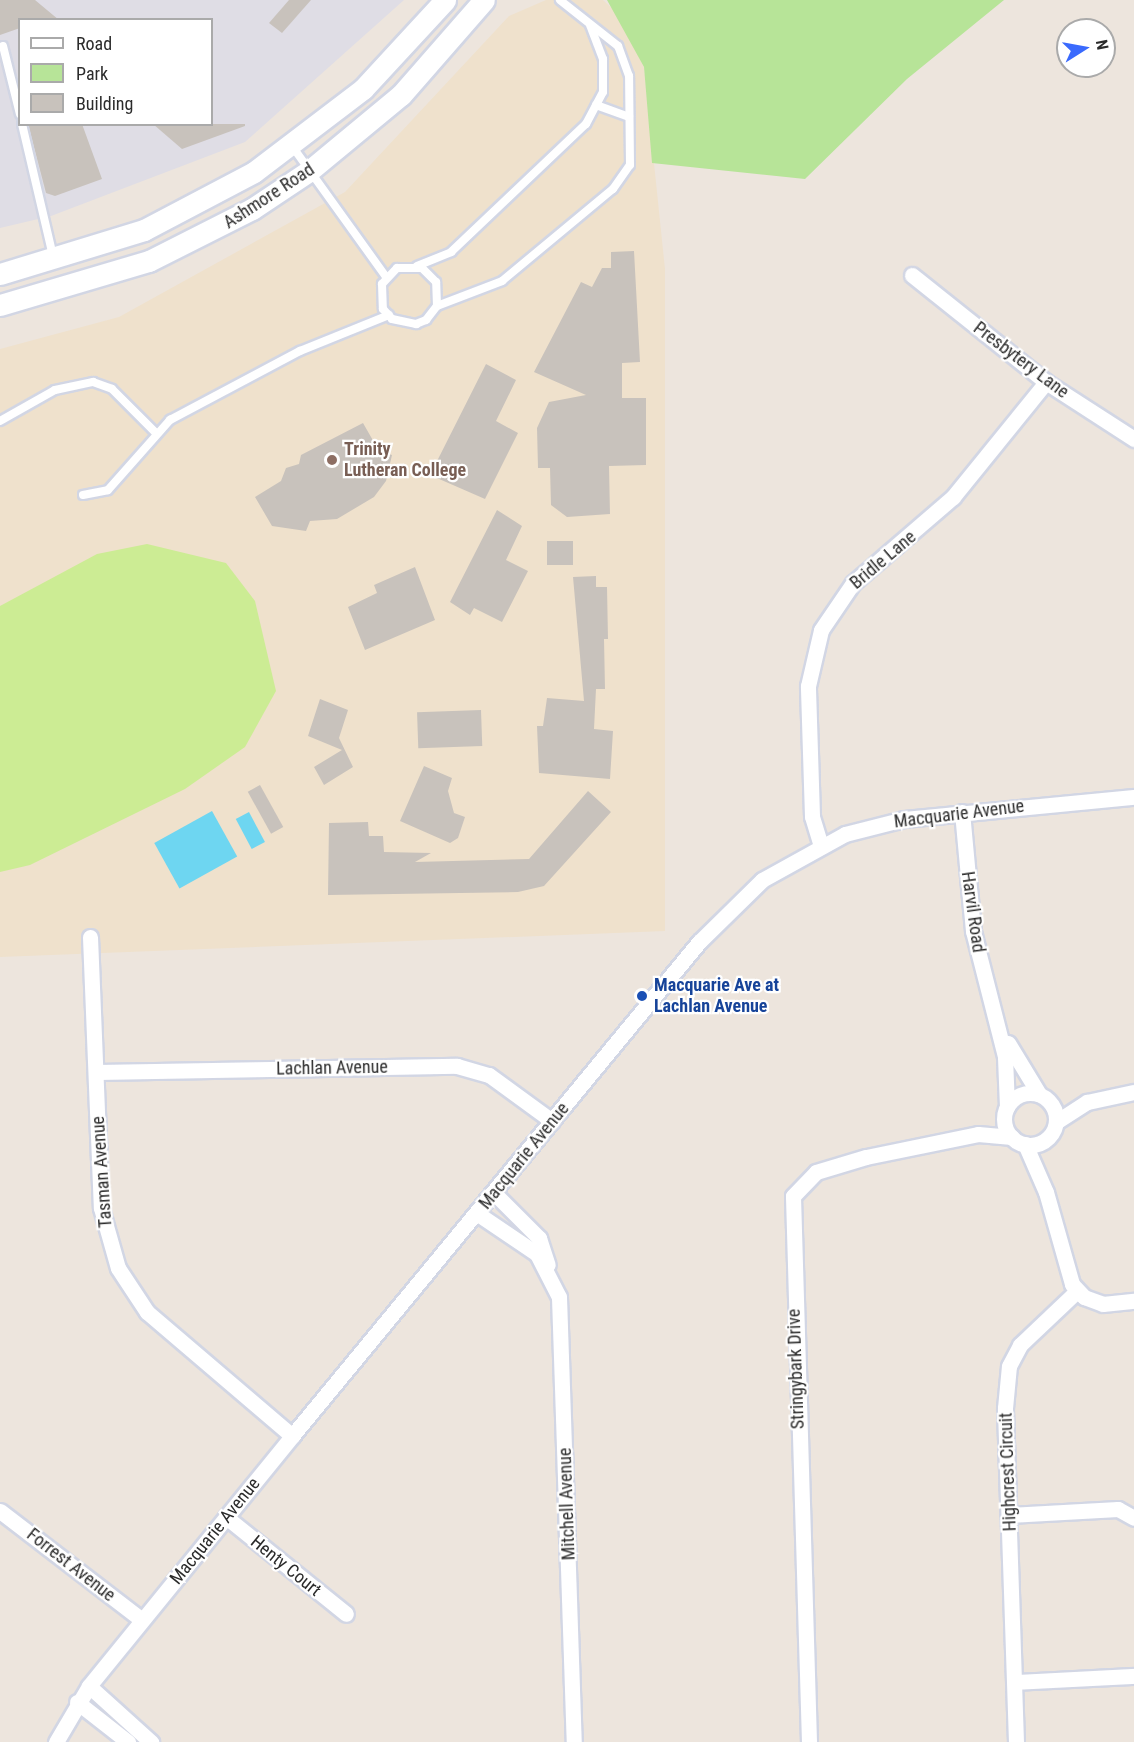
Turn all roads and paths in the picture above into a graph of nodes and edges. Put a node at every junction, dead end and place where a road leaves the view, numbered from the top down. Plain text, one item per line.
1 (445, 0) edge
2 (484, 0) edge
3 (560, 0) edge
4 (590, 25) junction
5 (3, 46) dead end
6 (596, 105) junction
7 (18, 106) edge
8 (629, 117) junction
9 (22, 126) edge
10 (292, 146) junction
11 (309, 171) junction
12 (54, 261) junction
13 (417, 266) junction
14 (0, 274) edge
15 (912, 275) dead end
16 (386, 277) junction
17 (0, 305) edge
18 (437, 306) junction
19 (389, 315) junction
20 (1046, 382) junction
21 (0, 421) edge
22 (156, 433) junction
23 (1134, 439) edge
24 (83, 495) dead end
25 (1134, 797) edge
26 (962, 812) junction
27 (821, 846) junction
28 (90, 937) dead end
29 (993, 1010) junction
30 (97, 1072) junction
31 (1134, 1092) edge
32 (1042, 1096) junction
33 (1087, 1102) junction
34 (1006, 1111) junction
35 (552, 1121) junction
36 (1056, 1122) junction
37 (978, 1134) junction
38 (1046, 1139) junction
39 (1018, 1140) junction
40 (1046, 1192) junction
41 (494, 1193) junction
42 (478, 1214) junction
43 (548, 1268) junction
44 (1077, 1291) junction
45 (1134, 1301) edge
46 (292, 1436) junction
47 (0, 1511) edge
48 (1009, 1515) junction
49 (226, 1517) junction
50 (1134, 1518) edge
51 (346, 1614) dead end
52 (142, 1620) junction
53 (1134, 1676) edge
54 (1015, 1682) junction
55 (88, 1686) junction
56 (77, 1702) junction
57 (56, 1742) edge
58 (128, 1742) edge
59 (151, 1742) edge
60 (574, 1742) edge
61 (809, 1742) edge
62 (1016, 1742) edge

1 - 10 main road, Ashmore Road
2 - 11 main road, Ashmore Road
3 - 4 lane
4 - 6 lane
4 - 8 lane
5 - 7 lane
6 - 8 lane
6 - 13 lane
8 - 18 lane
9 - 12 lane
10 - 11 lane
10 - 12 main road, Ashmore Road
11 - 16 lane
11 - 17 main road, Ashmore Road
12 - 14 main road, Ashmore Road
13 - 16 lane
13 - 18 lane
15 - 20 street, Presbytery Lane
16 - 19 lane
18 - 19 lane
19 - 22 lane
20 - 23 street, Presbytery Lane
20 - 27 street, Bridle Lane
21 - 22 lane
22 - 24 lane
25 - 26 street, Macquarie Avenue
26 - 27 street, Macquarie Avenue
26 - 29 street, Harvil Road
27 - 35 street, Macquarie Avenue
28 - 30 street, Tasman Avenue
29 - 32 street, Harvil Road
29 - 34 street, Harvil Road
30 - 35 street, Lachlan Avenue
30 - 46 street, Tasman Avenue
31 - 33 street
32 - 33 street
32 - 34 street
32 - 36 street
33 - 36 street
34 - 37 street, Stringybark Drive
34 - 39 street
35 - 41 street, Macquarie Avenue
36 - 38 street
37 - 39 street, Stringybark Drive
37 - 61 street, Stringybark Drive
38 - 39 street
38 - 40 street
39 - 40 street
40 - 44 street
41 - 42 street, Macquarie Avenue
41 - 43 street, Mitchell Avenue
42 - 43 street, Mitchell Avenue
42 - 46 street, Macquarie Avenue
43 - 60 street, Mitchell Avenue
44 - 45 street
44 - 48 street, Highcrest Circuit
46 - 49 street, Macquarie Avenue
47 - 52 street, Forrest Avenue
48 - 50 street
48 - 54 street, Highcrest Circuit
49 - 51 street, Henty Court
49 - 52 street, Macquarie Avenue
52 - 55 street, Macquarie Avenue
53 - 54 street
54 - 62 street, Highcrest Circuit
55 - 56 street, Macquarie Avenue
55 - 59 street
56 - 57 street, Macquarie Avenue
56 - 58 street

